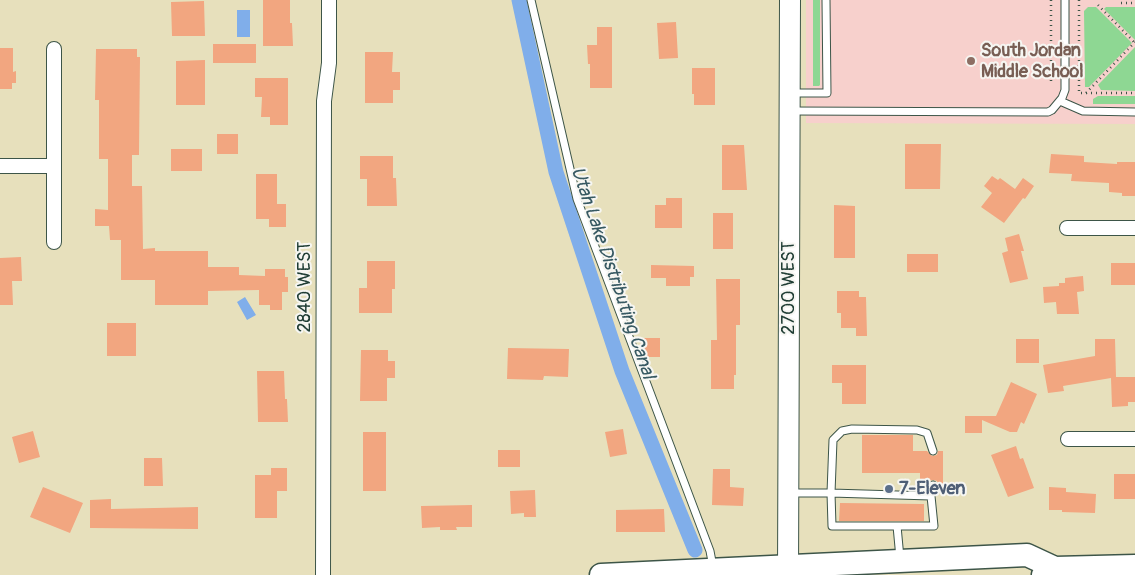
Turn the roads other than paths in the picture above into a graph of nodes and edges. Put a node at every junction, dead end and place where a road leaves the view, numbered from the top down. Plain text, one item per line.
1 (329, 0) edge
2 (531, 0) edge
3 (790, 0) edge
4 (826, 0) edge
5 (1066, 0) edge
6 (54, 49) dead end
7 (1060, 101) junction
8 (790, 102) junction
9 (1135, 112) edge
10 (0, 166) edge
11 (54, 166) junction
12 (1067, 228) dead end
13 (1135, 228) edge
14 (54, 242) dead end
15 (1068, 439) dead end
16 (1135, 439) edge
17 (933, 451) dead end
18 (932, 485) dead end
19 (788, 493) junction
20 (831, 493) junction
21 (931, 496) junction
22 (897, 526) junction
23 (900, 560) junction
24 (1135, 566) edge
25 (788, 570) edge
26 (1060, 571) edge
27 (714, 572) edge
28 (323, 575) edge
29 (601, 575) edge

1 - 28 street, 2840 WEST
2 - 27 lane
3 - 8 main road, 2700 WEST
4 - 8 lane
5 - 7 lane
6 - 11 street
7 - 8 lane
7 - 9 lane
8 - 19 main road, 2700 WEST
10 - 11 street
11 - 14 street
12 - 13 street
15 - 16 street
17 - 20 lane
18 - 21 lane
19 - 20 lane
19 - 25 main road, 2700 WEST
20 - 21 lane
20 - 22 lane
21 - 22 lane
22 - 23 lane
23 - 25 main road
23 - 26 main road
24 - 26 main road
25 - 27 main road
27 - 29 main road

